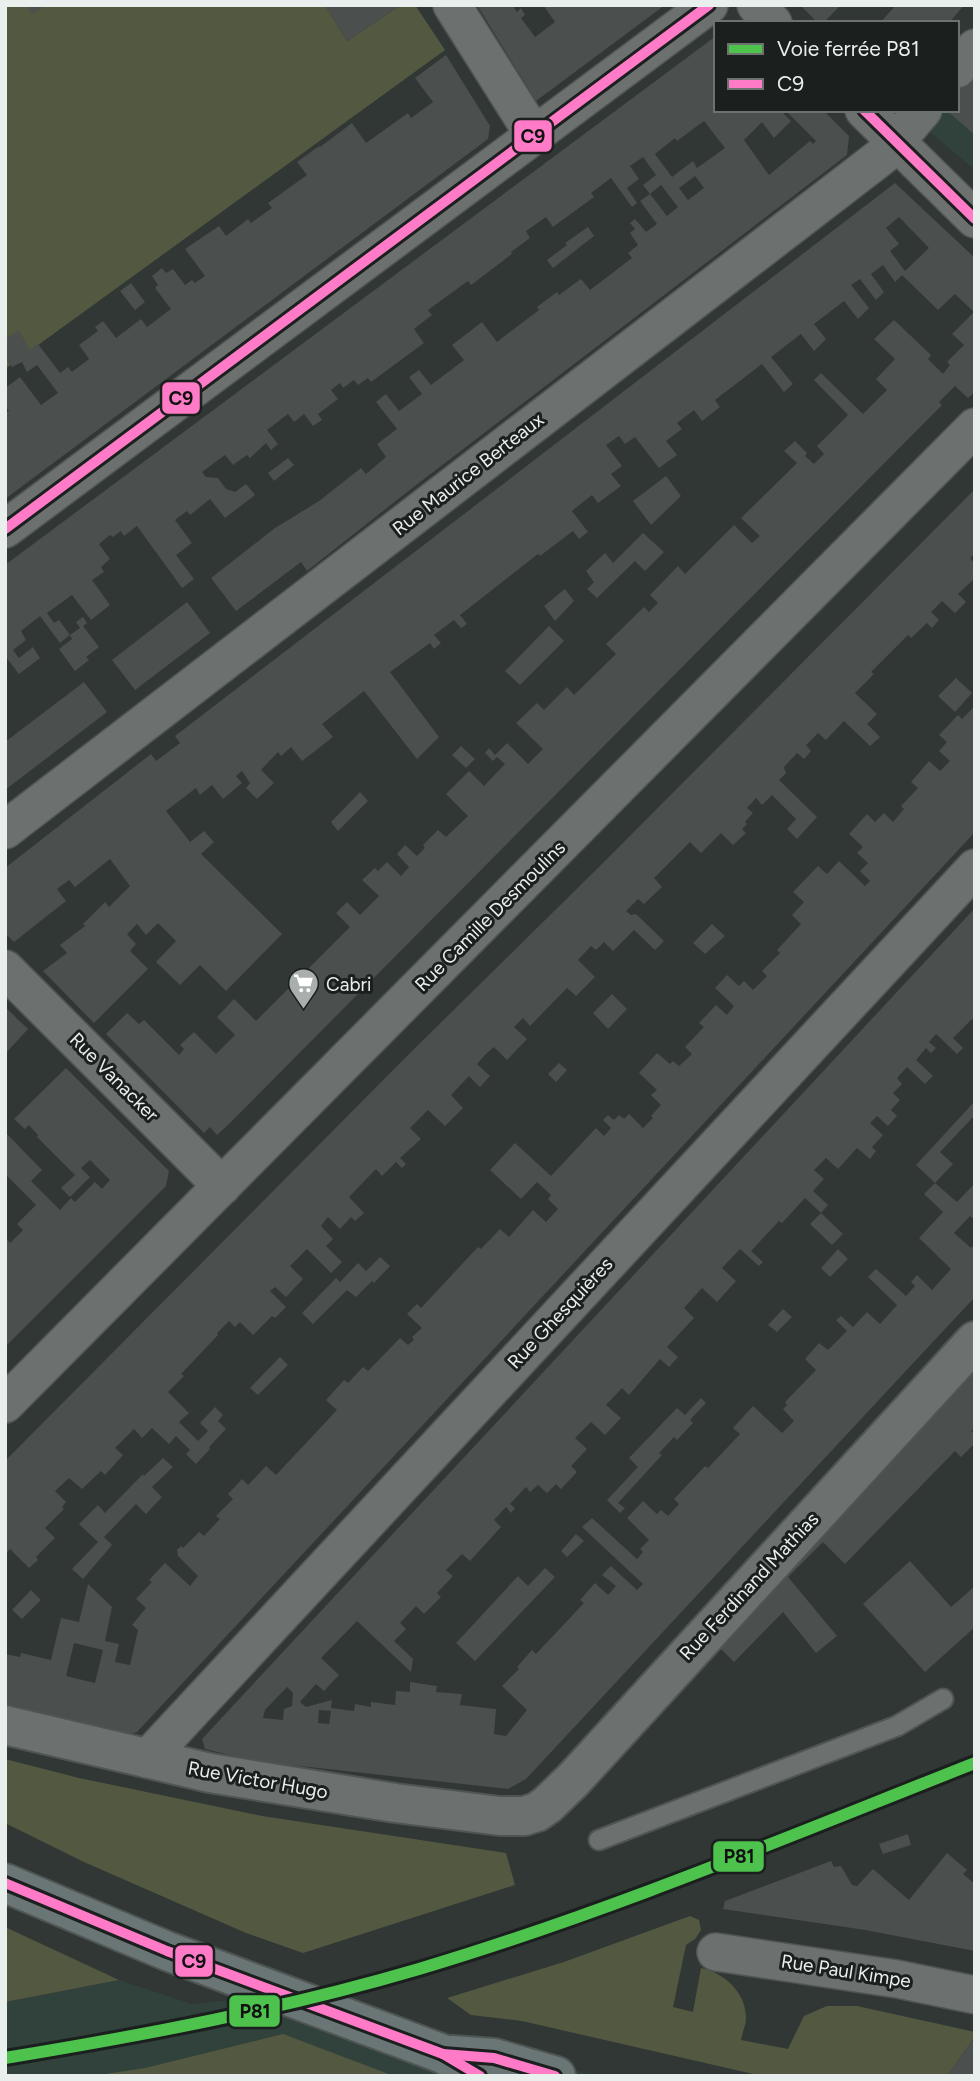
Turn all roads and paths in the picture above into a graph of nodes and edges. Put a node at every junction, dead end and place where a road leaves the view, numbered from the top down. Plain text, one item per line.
1 (452, 5) edge
2 (709, 5) edge
3 (755, 5) edge
4 (771, 21) edge
5 (975, 48) edge
6 (959, 67) edge
7 (866, 112) edge
8 (921, 112) edge
9 (534, 135) junction
10 (896, 142) junction
11 (975, 219) edge
12 (975, 428) edge
13 (5, 529) edge
14 (5, 830) edge
15 (975, 869) edge
16 (5, 969) edge
17 (222, 1186) junction
18 (975, 1341) edge
19 (5, 1404) edge
20 (943, 1699) dead end
21 (5, 1725) edge
22 (147, 1759) junction
23 (514, 1817) joint
24 (599, 1840) dead end
25 (5, 1873) edge
26 (21, 1889) edge
27 (716, 1952) dead end
28 (975, 1995) edge
29 (443, 2054) junction
30 (480, 2076) edge
31 (556, 2076) edge

1 - 9 street
2 - 9 street
3 - 4 street
5 - 6 street
7 - 10 street
8 - 10 street, Rue Maurice Berteaux
9 - 13 street
10 - 11 street
10 - 14 street, Rue Maurice Berteaux
12 - 17 street, Rue Camille Desmoulins
15 - 22 street, Rue Ghesquières
16 - 17 street, Rue Vanacker
17 - 19 street, Rue Camille Desmoulins
18 - 23 street, Rue Ferdinand Mathias
20 - 24 lane
21 - 22 street, Rue Victor Hugo
22 - 23 street, Rue Victor Hugo
25 - 26 main road
26 - 29 main road
27 - 28 street, Rue Paul Kimpe
29 - 30 main road
29 - 31 main road

